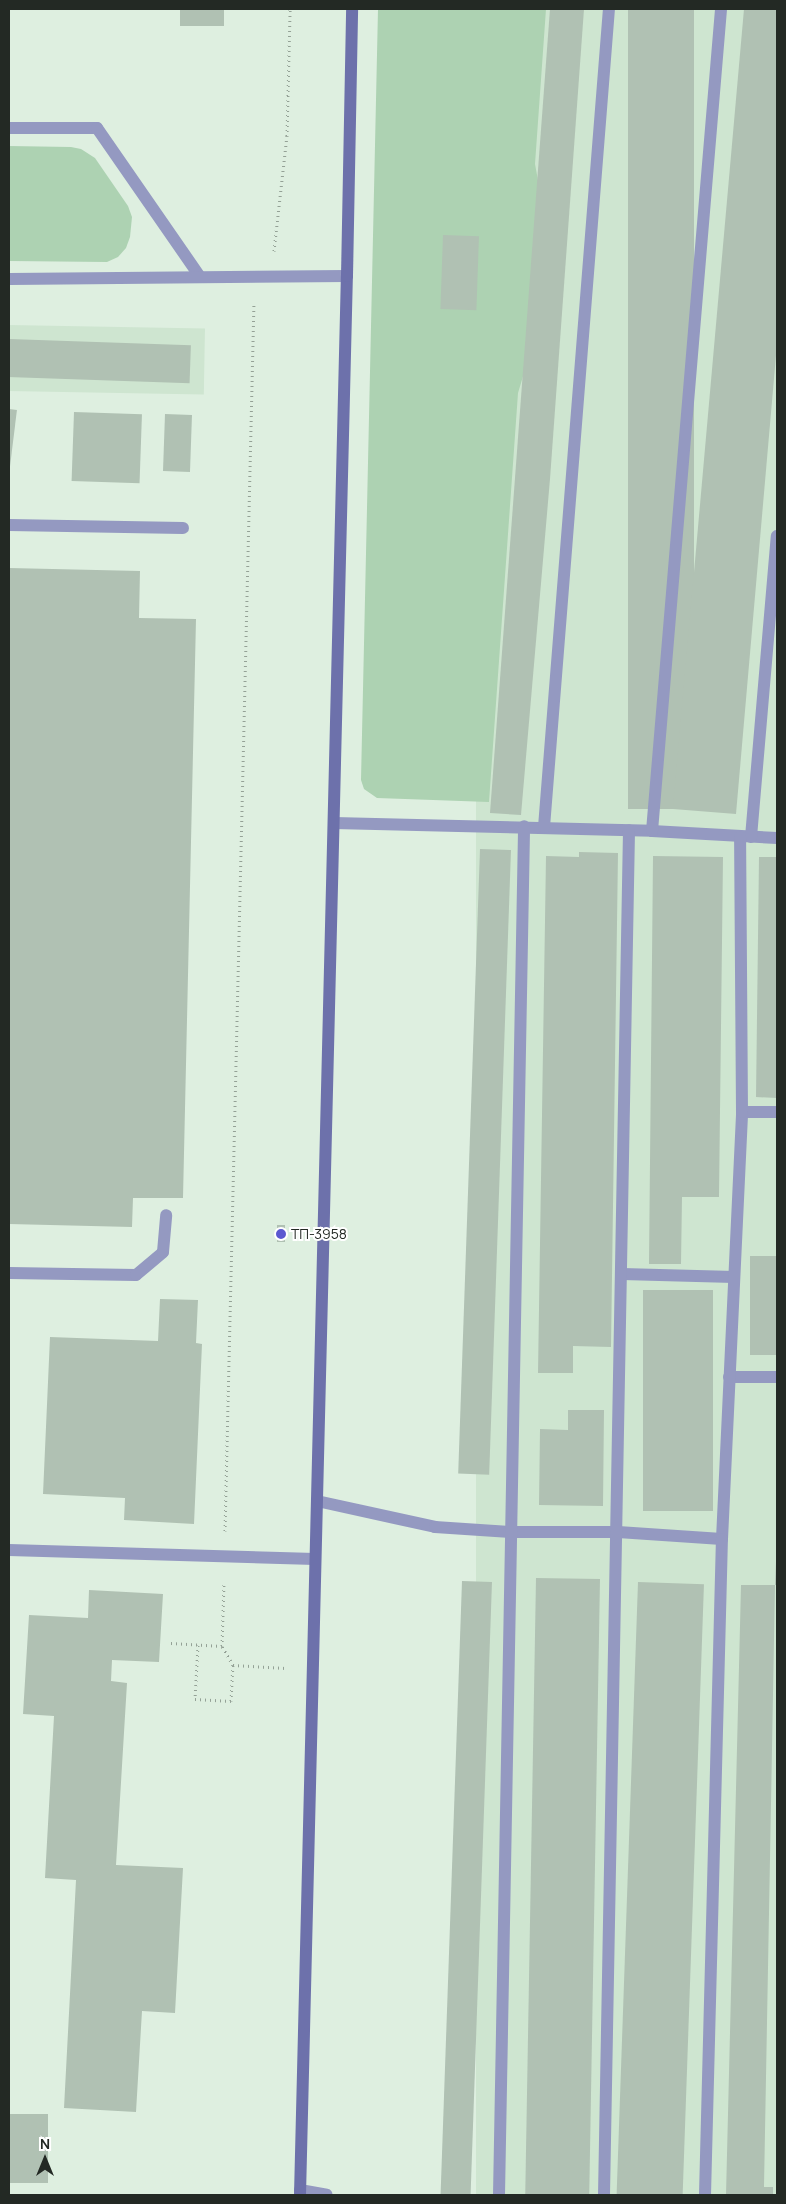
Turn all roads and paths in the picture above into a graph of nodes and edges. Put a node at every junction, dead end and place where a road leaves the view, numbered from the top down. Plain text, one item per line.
1 (290, 9) edge
2 (352, 9) edge
3 (609, 9) edge
4 (721, 9) edge
5 (9, 128) edge
6 (347, 276) junction
7 (200, 277) junction
8 (255, 277) junction
9 (271, 277) junction
10 (9, 279) edge
11 (9, 525) edge
12 (182, 528) dead end
13 (777, 536) edge
14 (334, 823) junction
15 (524, 826) junction
16 (544, 827) junction
17 (629, 830) junction
18 (652, 831) junction
19 (745, 837) junction
20 (777, 838) edge
21 (742, 1112) junction
22 (777, 1112) edge
23 (166, 1215) dead end
24 (9, 1273) edge
25 (622, 1274) junction
26 (734, 1276) junction
27 (729, 1378) junction
28 (777, 1378) edge
29 (316, 1501) junction
30 (511, 1532) junction
31 (618, 1532) junction
32 (722, 1539) junction
33 (9, 1550) edge
34 (225, 1556) junction
35 (315, 1559) junction
36 (171, 1643) dead end
37 (198, 1645) junction
38 (222, 1646) junction
39 (233, 1665) junction
40 (286, 1668) dead end
41 (300, 2192) edge
42 (327, 2195) edge
43 (499, 2195) edge
44 (604, 2195) edge
45 (705, 2195) edge

1 - 9 path
2 - 6 street
3 - 16 street
4 - 18 street
5 - 7 street
6 - 9 street
6 - 14 street
7 - 8 street
7 - 10 street
8 - 9 street
8 - 34 path
11 - 12 street
13 - 19 street
14 - 15 street
14 - 29 street
15 - 16 street
15 - 30 street
16 - 17 street
17 - 18 street
17 - 25 street
18 - 19 street
19 - 20 street
19 - 21 street
21 - 22 street
21 - 26 street
23 - 24 street
25 - 26 street
25 - 31 street
26 - 27 street
27 - 28 street
27 - 32 street
29 - 30 street
29 - 35 street
30 - 31 street
30 - 43 street
31 - 32 street
31 - 44 street
32 - 45 street
33 - 34 street
34 - 35 street
34 - 38 path
35 - 41 street
36 - 37 path
37 - 38 path
37 - 39 path
38 - 39 path
39 - 40 path
41 - 42 street

